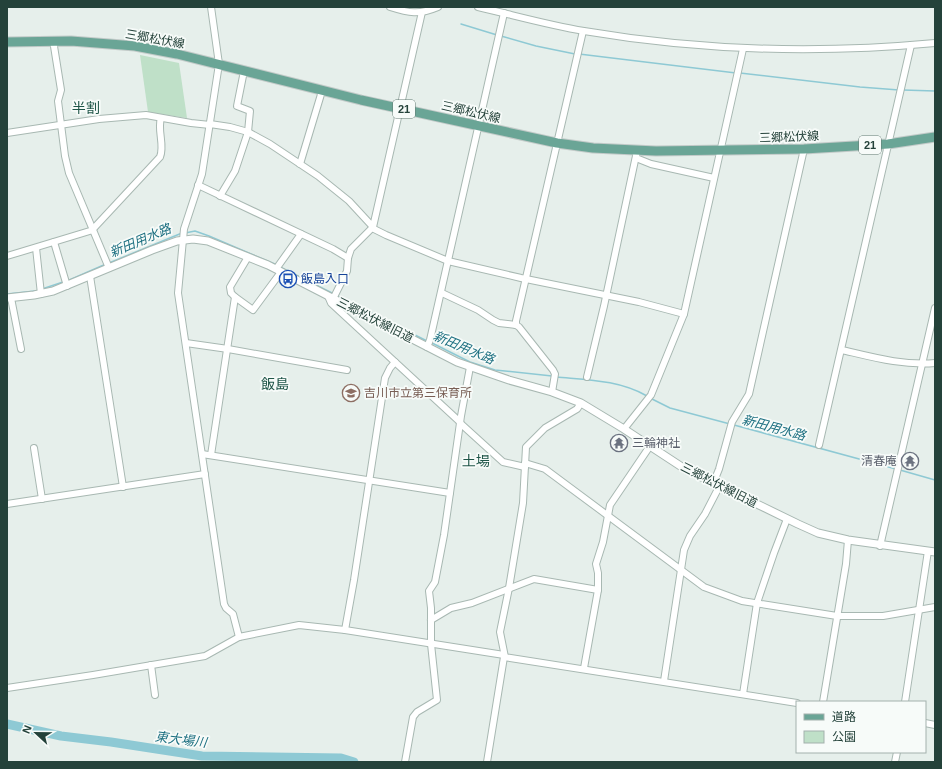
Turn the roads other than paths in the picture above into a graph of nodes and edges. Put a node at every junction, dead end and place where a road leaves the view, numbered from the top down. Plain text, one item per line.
1 (211, 7) edge
2 (390, 7) edge
3 (438, 7) edge
4 (478, 7) edge
5 (422, 12) junction
6 (504, 13) junction
7 (583, 31) junction
8 (53, 40) junction
9 (7, 42) edge
10 (935, 43) edge
11 (911, 45) junction
12 (743, 49) junction
13 (219, 64) junction
14 (244, 71) junction
15 (322, 91) junction
16 (400, 108) junction
17 (161, 118) junction
18 (210, 124) junction
19 (61, 125) junction
20 (479, 126) junction
21 (248, 132) junction
22 (7, 133) edge
23 (935, 137) edge
24 (557, 143) junction
25 (888, 144) junction
26 (804, 149) junction
27 (721, 150) junction
28 (637, 155) junction
29 (300, 164) junction
30 (714, 178) junction
31 (198, 185) junction
32 (220, 196) junction
33 (373, 227) junction
34 (93, 229) junction
35 (301, 234) junction
36 (183, 238) junction
37 (54, 242) junction
38 (36, 248) junction
39 (7, 256) edge
40 (248, 257) junction
41 (348, 258) junction
42 (448, 261) junction
43 (108, 264) junction
44 (278, 268) junction
45 (87, 275) junction
46 (527, 279) junction
47 (66, 282) junction
48 (41, 290) junction
49 (442, 293) junction
50 (333, 296) junction
51 (606, 296) junction
52 (235, 297) junction
53 (9, 298) edge
54 (935, 308) edge
55 (684, 314) junction
56 (516, 325) junction
57 (186, 343) junction
58 (429, 344) junction
59 (21, 348) dead end
60 (228, 349) junction
61 (842, 350) junction
62 (395, 362) junction
63 (935, 363) edge
64 (922, 364) junction
65 (470, 367) junction
66 (347, 370) dead end
67 (587, 377) dead end
68 (552, 392) junction
69 (581, 404) junction
70 (460, 423) junction
71 (624, 429) junction
72 (819, 445) dead end
73 (650, 446) junction
74 (34, 448) dead end
75 (202, 454) junction
76 (211, 455) junction
77 (525, 465) junction
78 (205, 474) junction
79 (370, 480) junction
80 (716, 485) junction
81 (123, 487) junction
82 (450, 493) junction
83 (42, 499) junction
84 (7, 504) edge
85 (607, 516) junction
86 (787, 519) junction
87 (848, 540) junction
88 (880, 546) junction
89 (932, 551) edge
90 (681, 570) junction
91 (509, 588) junction
92 (598, 590) junction
93 (757, 603) junction
94 (935, 607) edge
95 (920, 610) junction
96 (837, 616) junction
97 (431, 620) junction
98 (345, 630) junction
99 (239, 636) junction
100 (432, 644) junction
101 (505, 656) junction
102 (151, 665) junction
103 (584, 668) junction
104 (664, 682) junction
105 (7, 688) edge
106 (743, 694) junction
107 (154, 695) dead end
108 (822, 701) edge
109 (905, 701) edge
110 (796, 702) edge
111 (405, 762) edge
112 (487, 762) edge

1 - 13 street
2 - 5 street
3 - 5 street
4 - 6 street
5 - 16 street
6 - 7 street
6 - 20 street
7 - 12 street
7 - 24 street
8 - 9 main road, 三郷松伏線 / 21
8 - 13 main road, 三郷松伏線 / 21
8 - 19 street
10 - 11 street
11 - 12 street
11 - 25 street
12 - 27 street
13 - 14 main road, 三郷松伏線 / 21
13 - 18 street
14 - 15 main road, 三郷松伏線 / 21
14 - 21 street
15 - 16 main road, 三郷松伏線 / 21
15 - 29 street
16 - 20 main road, 三郷松伏線 / 21
16 - 33 street
17 - 18 street
17 - 19 street
17 - 34 street
18 - 21 street
18 - 31 street
19 - 22 street
19 - 34 street
20 - 24 main road, 三郷松伏線 / 21
20 - 42 street
21 - 29 street
21 - 32 street
23 - 25 main road, 三郷松伏線 / 21
24 - 28 main road, 三郷松伏線 / 21
24 - 46 street
25 - 26 main road, 三郷松伏線 / 21
25 - 61 street
26 - 27 main road, 三郷松伏線 / 21
26 - 80 street
27 - 28 main road, 三郷松伏線 / 21
27 - 30 street
28 - 30 street
28 - 51 street
29 - 33 street
30 - 55 street
31 - 32 street
31 - 36 street
32 - 35 street
33 - 41 street
33 - 42 street
34 - 37 street
34 - 43 street
35 - 41 street
35 - 44 street
36 - 40 street, 三郷松伏線旧道
36 - 43 street, 三郷松伏線旧道
36 - 57 street
37 - 38 street
37 - 47 street
38 - 39 street
38 - 48 street
40 - 44 street, 三郷松伏線旧道
40 - 52 street
41 - 50 street
42 - 46 street
42 - 49 street
43 - 45 street, 三郷松伏線旧道
44 - 50 street, 三郷松伏線旧道
44 - 52 street
45 - 47 street, 三郷松伏線旧道
45 - 81 street
46 - 51 street
46 - 56 street
47 - 48 street, 三郷松伏線旧道
48 - 53 street, 三郷松伏線旧道
49 - 56 street
49 - 58 street
50 - 58 street, 三郷松伏線旧道
50 - 62 street
51 - 55 street
51 - 67 street
52 - 60 street
53 - 59 street
54 - 64 street
55 - 71 street
56 - 68 street
57 - 60 street
57 - 75 street
58 - 65 street, 三郷松伏線旧道
60 - 66 street
60 - 76 street
61 - 64 street
61 - 72 street
62 - 70 street
62 - 79 street
63 - 64 street
64 - 88 street
65 - 68 street, 三郷松伏線旧道
65 - 70 street
68 - 69 street, 三郷松伏線旧道
69 - 71 street, 三郷松伏線旧道
69 - 77 street
70 - 77 street
70 - 82 street
71 - 73 street, 三郷松伏線旧道
73 - 80 street, 三郷松伏線旧道
73 - 85 street
74 - 83 street
75 - 76 street
75 - 78 street
76 - 79 street
77 - 85 street
77 - 91 street
78 - 81 street
78 - 99 street
79 - 82 street
79 - 98 street
80 - 86 street, 三郷松伏線旧道
80 - 90 street
81 - 83 street
82 - 97 street
83 - 84 street
85 - 90 street
85 - 92 street
86 - 87 street, 三郷松伏線旧道
86 - 93 street
87 - 88 street, 三郷松伏線旧道
87 - 96 street
88 - 89 street, 三郷松伏線旧道
89 - 95 street
90 - 93 street
90 - 104 street
91 - 92 street
91 - 97 street
91 - 101 street
92 - 103 street
93 - 96 street
93 - 106 street
94 - 95 street
95 - 96 street
95 - 109 street
96 - 108 street
97 - 100 street
98 - 99 street
98 - 100 street
99 - 102 street
100 - 101 street
100 - 111 street
101 - 103 street
101 - 112 street
102 - 105 street
102 - 107 street
103 - 104 street
104 - 106 street
106 - 110 street

